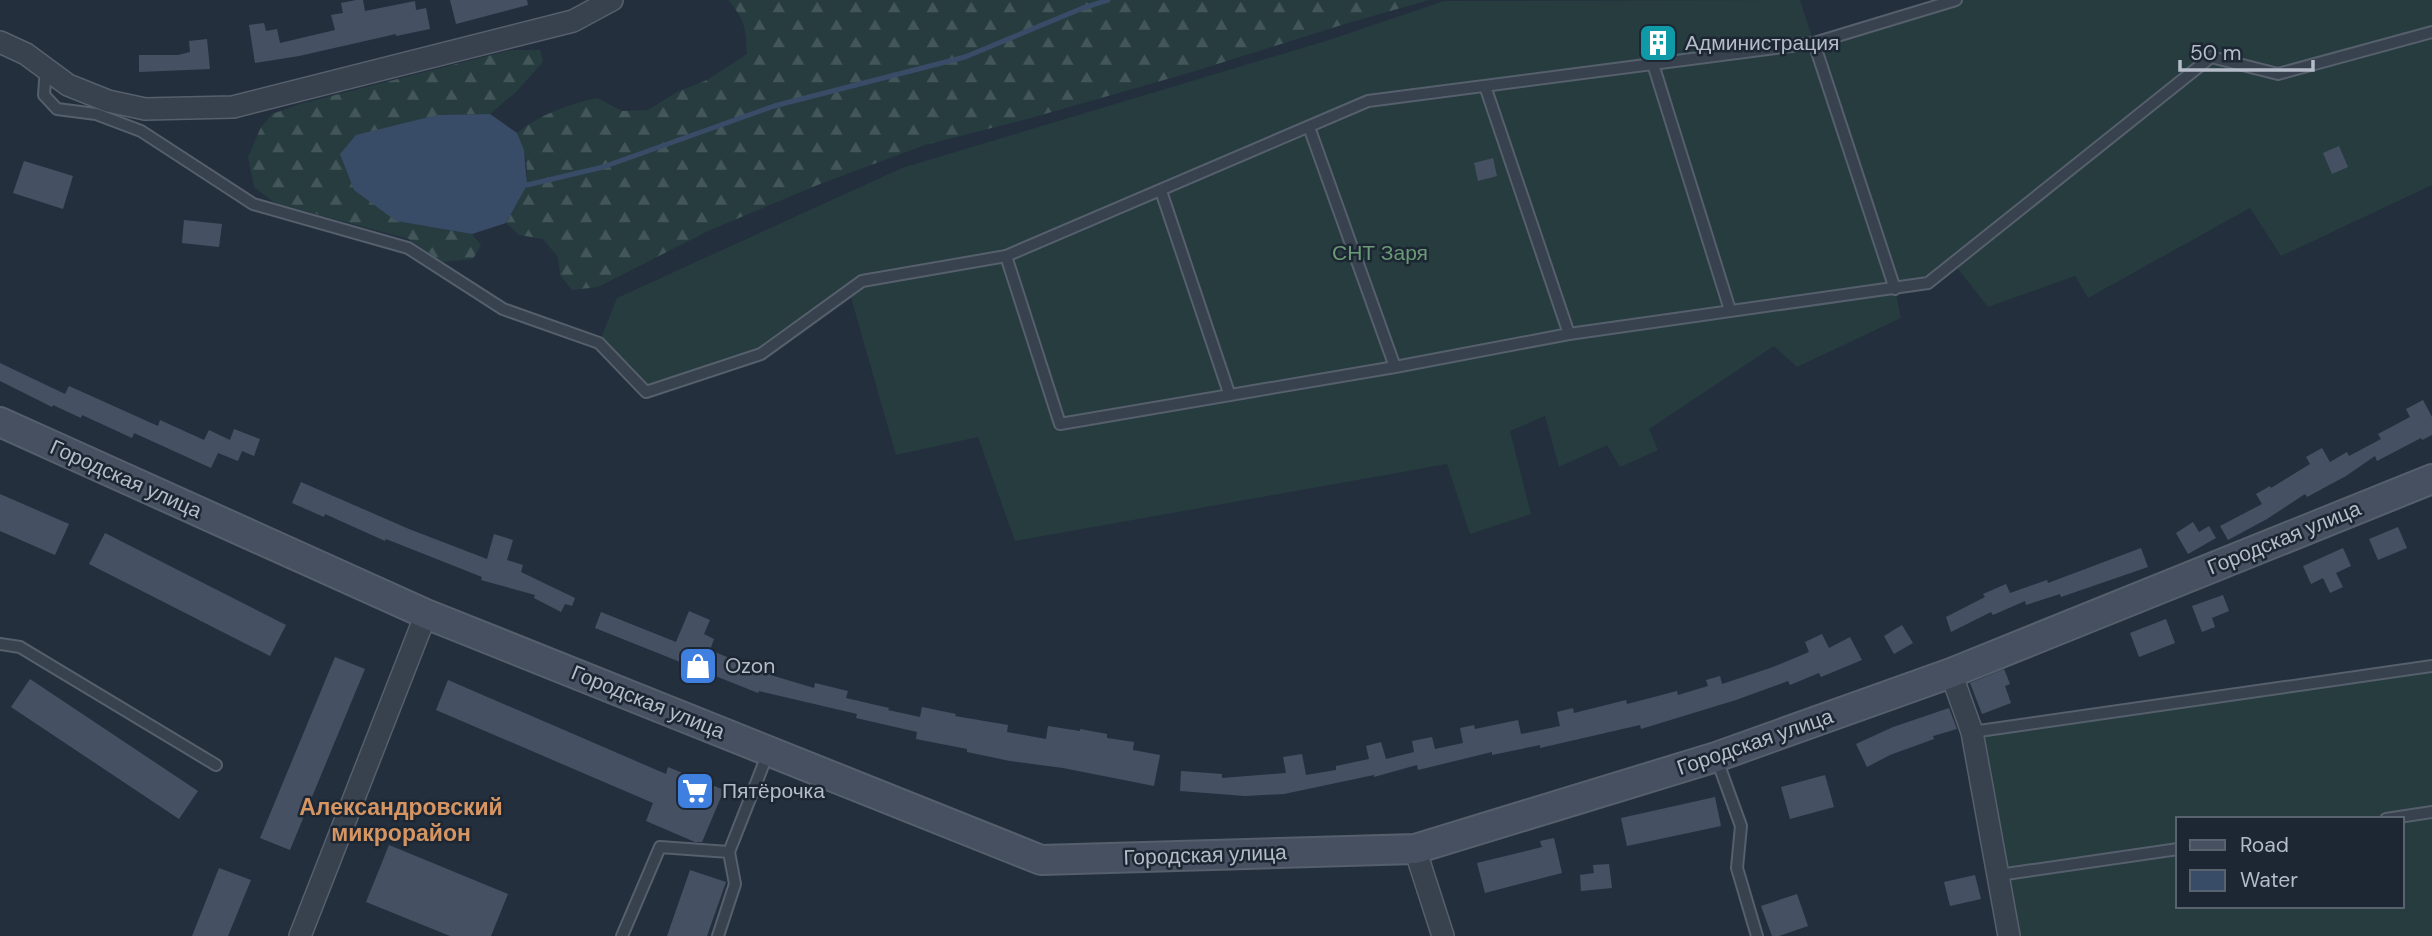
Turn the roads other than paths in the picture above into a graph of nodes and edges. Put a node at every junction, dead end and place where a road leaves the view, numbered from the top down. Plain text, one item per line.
1 (612, 0) edge
2 (1956, 0) edge
3 (2432, 32) edge
4 (0, 42) edge
5 (1814, 43) junction
6 (1653, 64) junction
7 (46, 67) junction
8 (1485, 86) junction
9 (1309, 127) junction
10 (1161, 191) junction
11 (1006, 256) junction
12 (1895, 289) junction
13 (1730, 310) junction
14 (1569, 334) junction
15 (1395, 367) junction
16 (1230, 393) junction
17 (0, 422) edge
18 (2432, 478) edge
19 (426, 614) junction
20 (0, 644) edge
21 (2432, 666) edge
22 (1951, 674) junction
23 (1972, 732) junction
24 (769, 751) junction
25 (1716, 757) junction
26 (216, 765) dead end
27 (2432, 812) edge
28 (2399, 817) edge
29 (1415, 849) junction
30 (2176, 849) edge
31 (729, 852) junction
32 (1999, 876) junction
33 (300, 936) edge
34 (622, 936) edge
35 (718, 936) edge
36 (1443, 936) edge
37 (1757, 936) edge
38 (2009, 936) edge

1 - 7 street
2 - 5 lane
3 - 12 lane
4 - 7 street
5 - 6 lane
5 - 12 lane
6 - 8 lane
6 - 13 lane
7 - 11 lane
8 - 9 lane
8 - 14 lane
9 - 10 lane
9 - 15 lane
10 - 11 lane
10 - 16 lane
11 - 16 lane
12 - 13 lane
13 - 14 lane
14 - 15 lane
15 - 16 lane
17 - 19 street, Городская улица
18 - 22 street, Городская улица
19 - 24 street, Городская улица
19 - 33 street
20 - 26 lane
21 - 23 lane
22 - 23 street
22 - 25 street, Городская улица
23 - 32 street
24 - 29 street, Городская улица
24 - 31 lane
25 - 29 street, Городская улица
25 - 37 lane
27 - 28 lane
29 - 36 street
30 - 32 lane
31 - 34 lane
31 - 35 lane
32 - 38 street

